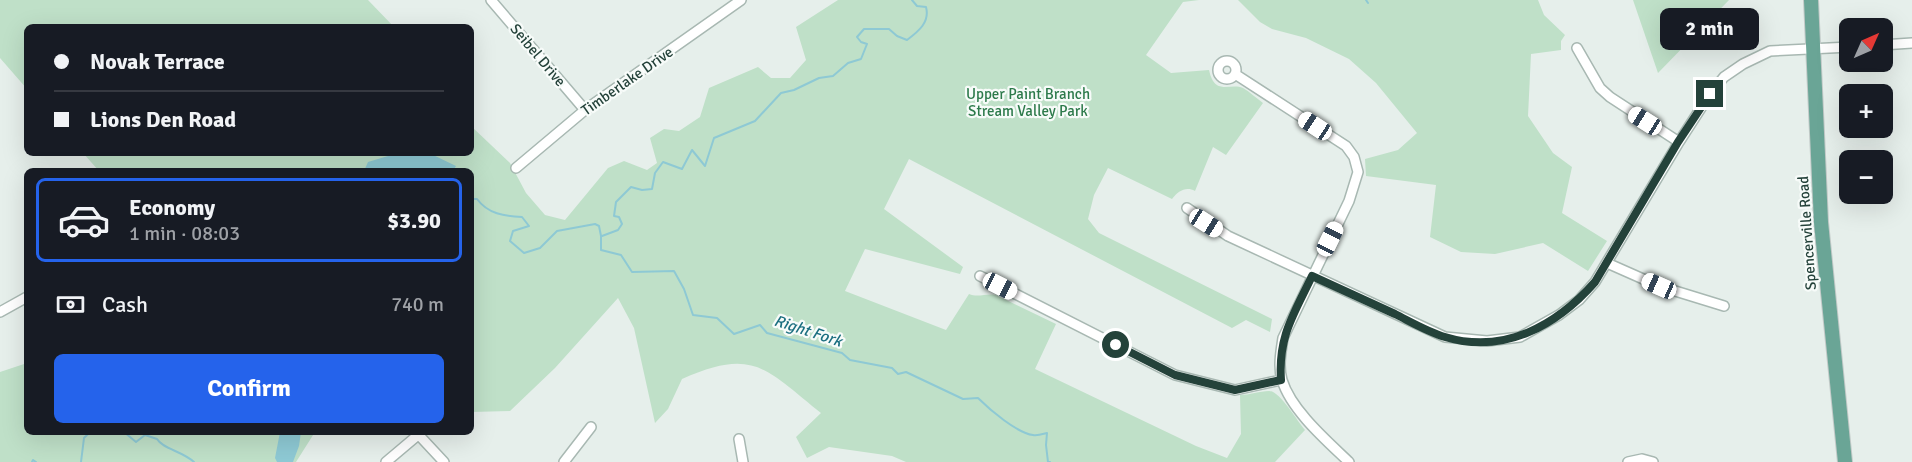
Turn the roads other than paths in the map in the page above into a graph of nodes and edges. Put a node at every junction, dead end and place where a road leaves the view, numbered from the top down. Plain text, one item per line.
1 (491, 0) edge
2 (723, 0) edge
3 (741, 0) edge
4 (1811, 0) edge
5 (727, 10) junction
6 (1912, 43) edge
7 (1893, 44) edge
8 (1577, 48) dead end
9 (1839, 48) edge
10 (1814, 50) junction
11 (1235, 74) dead end
12 (585, 110) junction
13 (1678, 142) junction
14 (516, 168) dead end
15 (1187, 208) dead end
16 (1607, 263) junction
17 (980, 276) dead end
18 (1312, 276) junction
19 (24, 299) edge
20 (1724, 306) dead end
21 (0, 312) edge
22 (1281, 380) junction
23 (591, 427) dead end
24 (415, 435) edge
25 (419, 435) edge
26 (739, 439) dead end
27 (386, 462) edge
28 (444, 462) edge
29 (564, 462) edge
30 (743, 462) edge
31 (1349, 462) edge
32 (1628, 462) edge
33 (1653, 462) edge
34 (1845, 462) edge

1 - 12 street, Seibel Drive
2 - 5 street
3 - 5 street, Timberlake Drive
4 - 10 main road, Spencerville Road
5 - 12 street, Timberlake Drive
6 - 7 street
8 - 13 street
9 - 10 street
10 - 13 street
10 - 34 main road, Spencerville Road
11 - 18 street
12 - 14 street, Timberlake Drive
13 - 16 street
15 - 18 street
16 - 18 street
16 - 20 street
17 - 22 street
18 - 22 street
19 - 21 street
22 - 31 street
23 - 29 street
24 - 27 street
25 - 28 street
26 - 30 street
32 - 33 street

